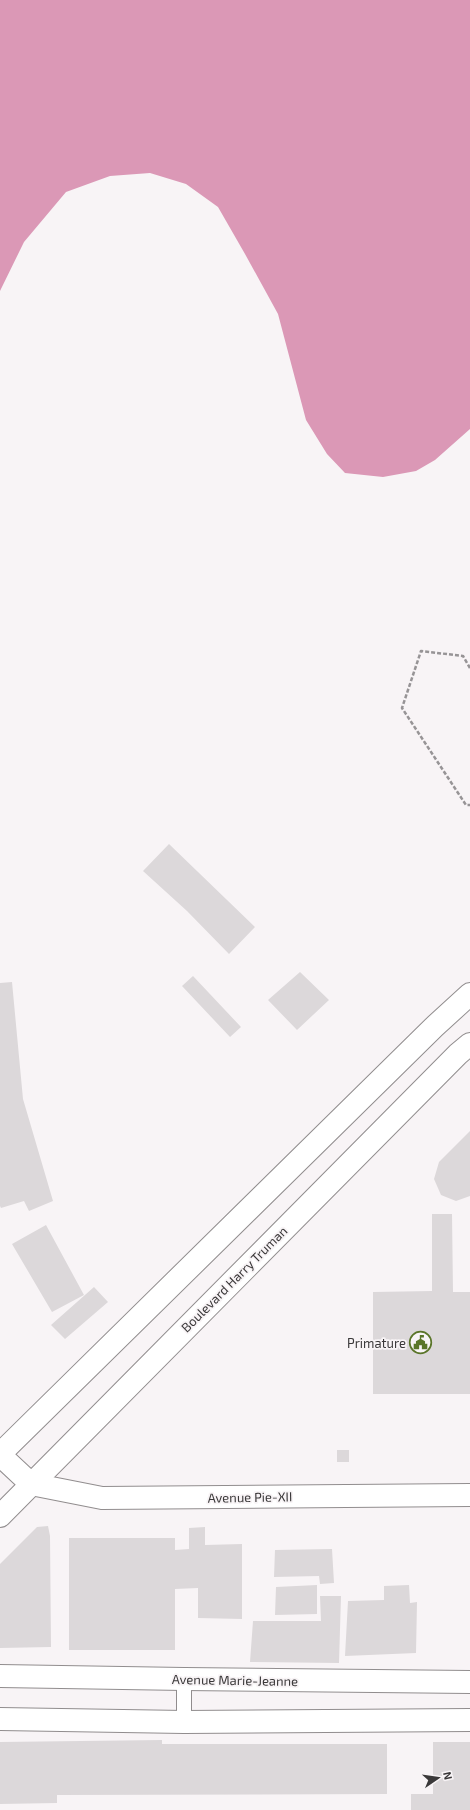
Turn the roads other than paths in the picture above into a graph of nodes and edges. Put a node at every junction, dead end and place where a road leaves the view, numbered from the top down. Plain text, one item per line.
1 (470, 994) edge
2 (470, 1044) edge
3 (0, 1455) edge
4 (32, 1484) junction
5 (470, 1495) edge
6 (0, 1516) edge
7 (0, 1676) edge
8 (184, 1680) junction
9 (470, 1682) edge
10 (0, 1719) edge
11 (470, 1720) edge
12 (184, 1722) junction

1 - 3 main road
2 - 4 main road, Boulevard Harry Truman
3 - 4 main road
4 - 5 main road, Avenue Pie-XII
4 - 6 main road, Boulevard Harry Truman
7 - 8 main road, Avenue Marie-Jeanne
8 - 9 main road, Avenue Marie-Jeanne
8 - 12 lane
10 - 12 main road
11 - 12 main road

